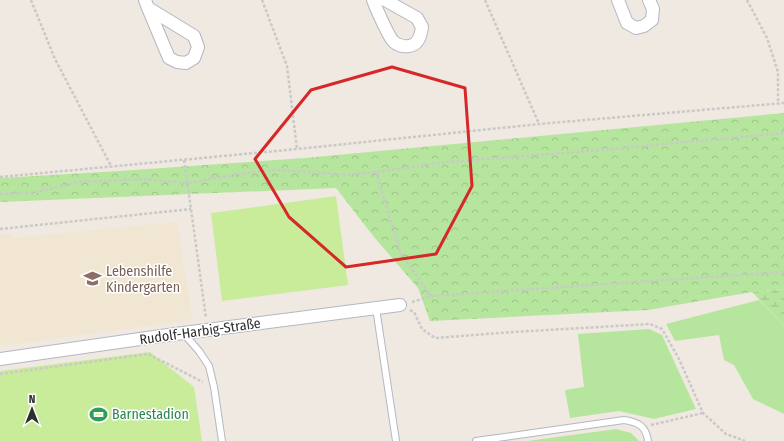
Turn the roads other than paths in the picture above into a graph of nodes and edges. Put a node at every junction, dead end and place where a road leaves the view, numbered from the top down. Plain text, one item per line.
1 (373, 0) edge
2 (384, 0) edge
3 (618, 0) edge
4 (649, 0) edge
5 (146, 4) edge
6 (400, 305) road end
7 (376, 308) junction
8 (183, 333) junction
9 (0, 359) edge
10 (222, 441) edge
11 (396, 441) edge
12 (476, 441) edge
13 (648, 441) edge

1 - 2 street
3 - 4 street
5 - 5 street
6 - 7 street, Rudolf-Harbig-Straße
7 - 8 street, Rudolf-Harbig-Straße
7 - 11 lane
8 - 9 street, Rudolf-Harbig-Straße
8 - 10 lane
12 - 13 lane

